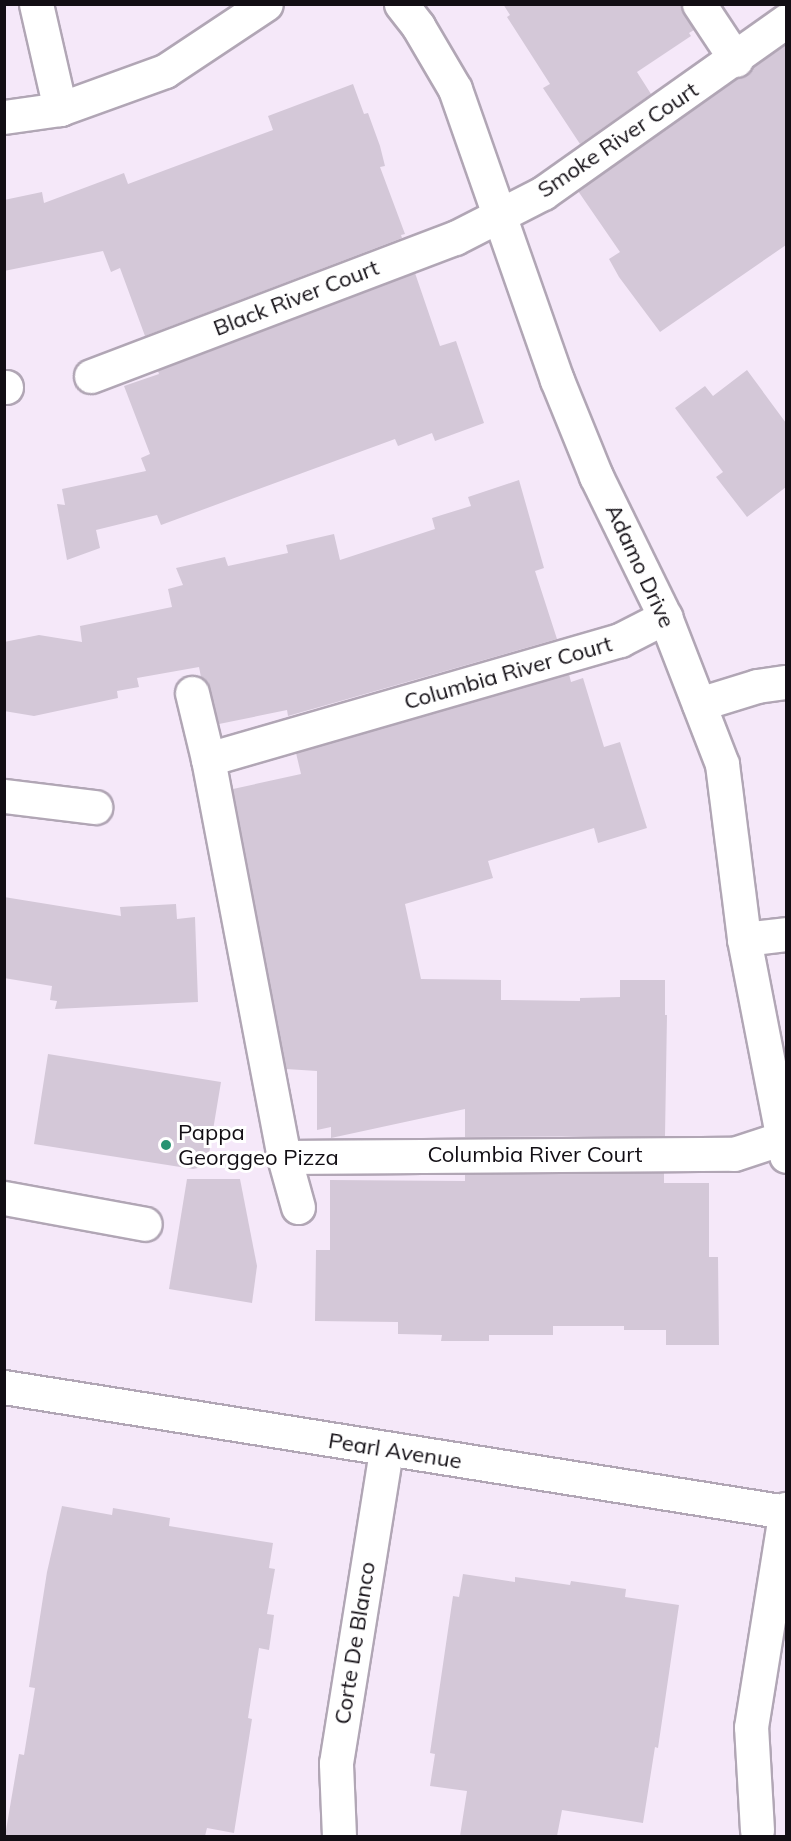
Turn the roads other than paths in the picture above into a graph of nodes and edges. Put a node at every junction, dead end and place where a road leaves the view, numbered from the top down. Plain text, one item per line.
1 (36, 4) edge
2 (266, 4) edge
3 (401, 4) edge
4 (699, 4) edge
5 (786, 21) edge
6 (736, 60) junction
7 (60, 109) junction
8 (4, 117) edge
9 (498, 216) junction
10 (91, 376) dead end
11 (665, 617) junction
12 (786, 682) edge
13 (192, 693) dead end
14 (699, 704) junction
15 (208, 759) junction
16 (4, 796) edge
17 (95, 807) dead end
18 (786, 934) edge
19 (744, 939) junction
20 (785, 1144) edge
21 (284, 1157) junction
22 (4, 1198) edge
23 (298, 1207) dead end
24 (145, 1224) dead end
25 (4, 1387) edge
26 (386, 1450) junction
27 (786, 1511) edge
28 (757, 1830) dead end
29 (339, 1836) edge

1 - 7 street
2 - 7 street
3 - 9 street, Adamo Drive
4 - 6 street
5 - 6 street, Smoke River Court
6 - 9 street, Smoke River Court
7 - 8 street
9 - 10 street, Black River Court
9 - 11 street, Adamo Drive
11 - 14 street, Adamo Drive
11 - 15 street, Columbia River Court
12 - 14 street
13 - 15 street
14 - 19 street, Adamo Drive
15 - 21 street
16 - 17 street
18 - 19 street
19 - 20 street, Adamo Drive
20 - 21 street, Columbia River Court
21 - 23 street
22 - 24 street
25 - 26 street, Pearl Avenue
26 - 27 street, Pearl Avenue
26 - 29 street, Corte De Blanco
27 - 28 street

